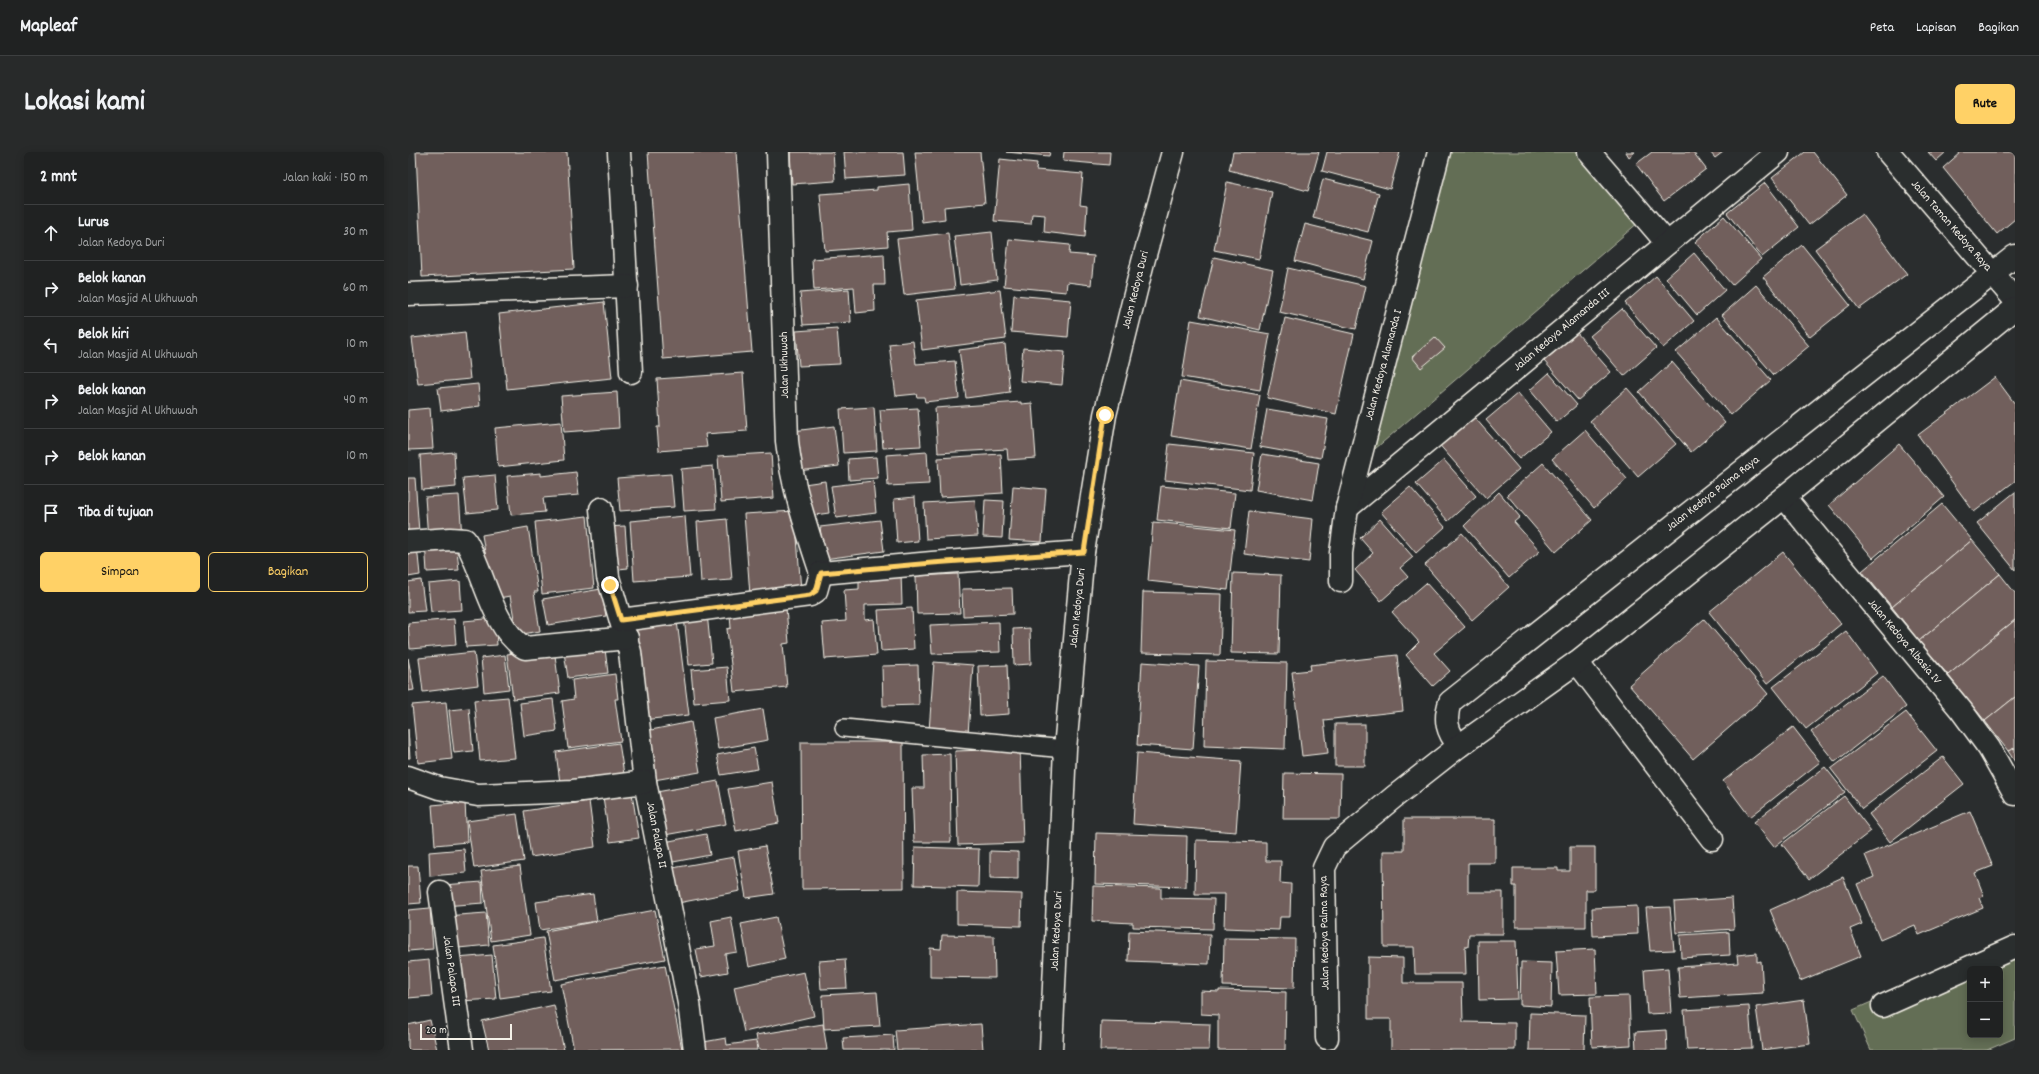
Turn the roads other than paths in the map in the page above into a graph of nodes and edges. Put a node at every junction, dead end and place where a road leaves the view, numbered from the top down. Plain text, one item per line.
1 (618, 152) edge
2 (778, 152) edge
3 (1173, 152) edge
4 (1439, 152) edge
5 (1589, 152) edge
6 (1778, 152) edge
7 (1888, 152) edge
8 (1667, 243) junction
9 (2015, 256) edge
10 (1992, 274) junction
11 (627, 286) junction
12 (408, 294) edge
13 (2015, 300) edge
14 (2015, 308) edge
15 (631, 372) dead end
16 (1784, 497) junction
17 (1347, 508) junction
18 (601, 509) dead end
19 (408, 542) edge
20 (1084, 552) junction
21 (821, 573) junction
22 (1341, 581) dead end
23 (624, 629) junction
24 (1577, 662) junction
25 (844, 728) dead end
26 (1460, 746) junction
27 (1065, 749) junction
28 (408, 777) edge
29 (645, 782) junction
30 (2015, 794) edge
31 (1712, 839) dead end
32 (440, 892) dead end
33 (2015, 947) edge
34 (1883, 1006) dead end
35 (1327, 1038) dead end
36 (462, 1050) edge
37 (695, 1050) edge
38 (1051, 1050) edge

1 - 11 street
2 - 21 street, Jalan Ukhuwah
3 - 20 street, Jalan Kedoya Duri
4 - 17 street, Jalan Kedoya Alamanda I
5 - 8 street
6 - 8 street, Jalan Kedoya Alamanda III
7 - 10 street, Jalan Taman Kedoya Raya
8 - 17 street, Jalan Kedoya Alamanda III
9 - 10 street, Jalan Kedoya Palma Raya
10 - 13 street, Jalan Taman Kedoya Raya
10 - 26 street, Jalan Kedoya Palma Raya
11 - 12 street
11 - 15 street
14 - 16 street, Jalan Kedoya Palma Raya
16 - 24 street, Jalan Kedoya Palma Raya
16 - 30 street, Jalan Kedoya Albasia IV
17 - 22 street, Jalan Kedoya Alamanda I
18 - 23 street, Jalan Palapa II
19 - 23 street
20 - 21 street
20 - 27 street, Jalan Kedoya Duri
21 - 23 street
23 - 29 street, Jalan Palapa II
24 - 26 street, Jalan Kedoya Palma Raya
24 - 31 street
25 - 27 lane
26 - 35 street, Jalan Kedoya Palma Raya
27 - 38 street, Jalan Kedoya Duri
28 - 29 street
29 - 37 street, Jalan Palapa II
32 - 36 street, Jalan Palapa III
33 - 34 street

